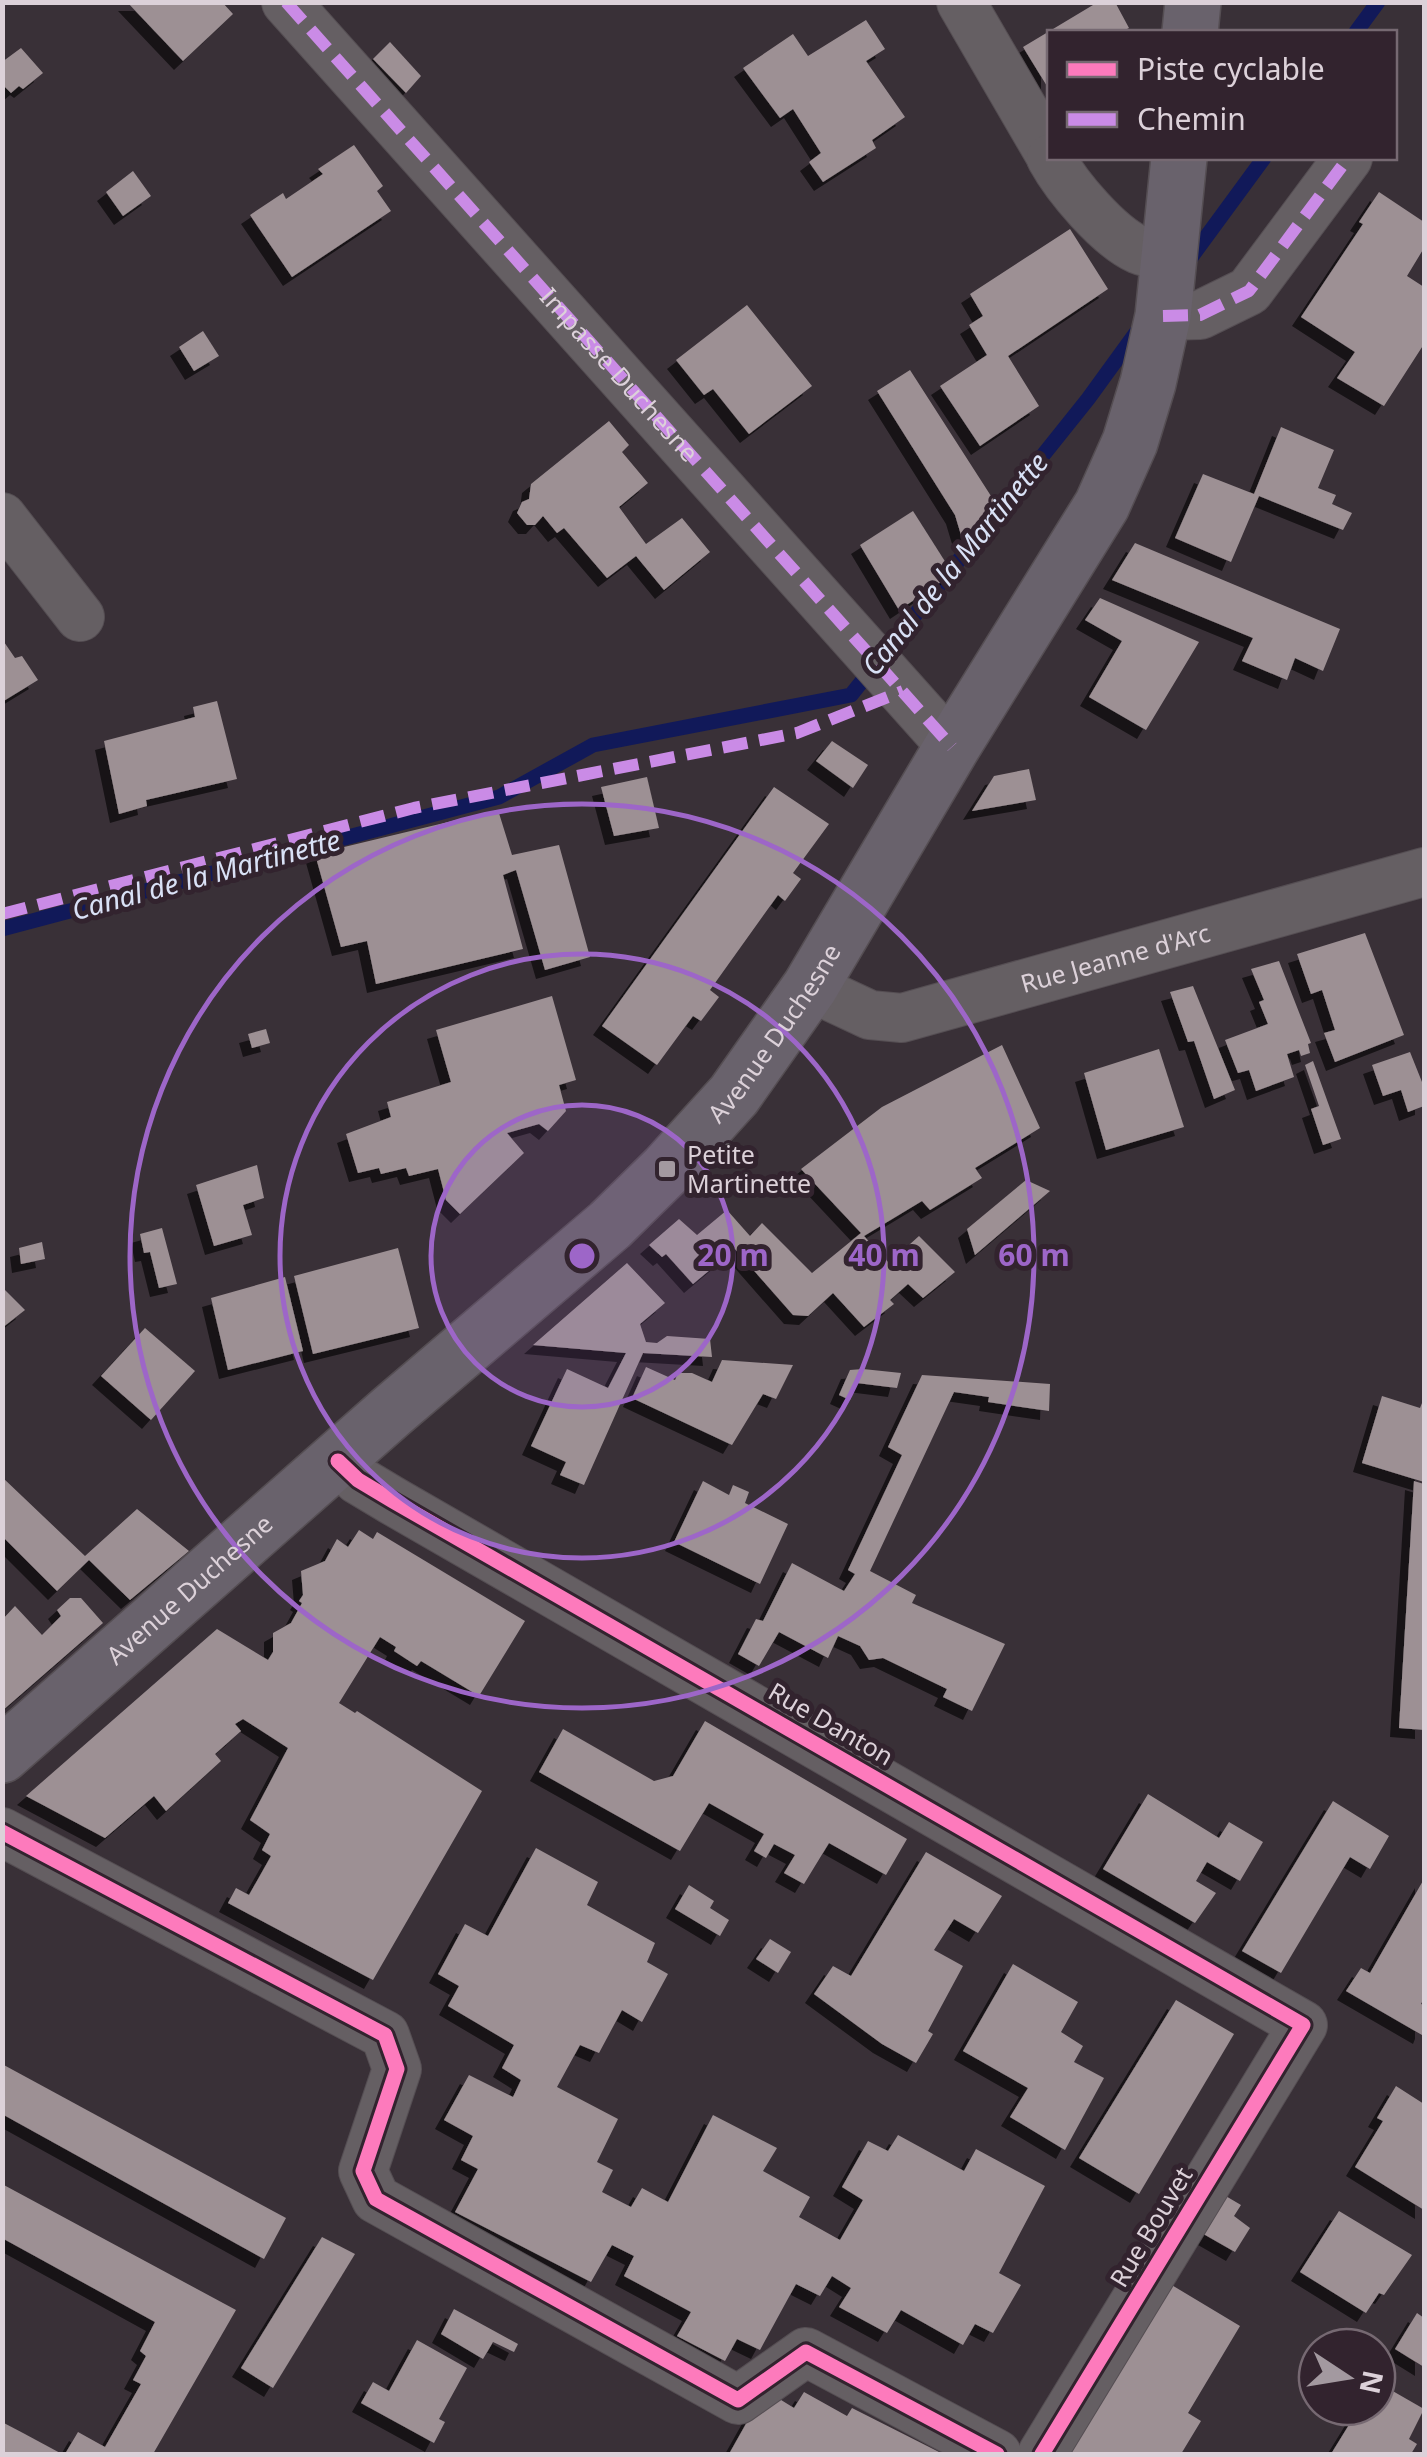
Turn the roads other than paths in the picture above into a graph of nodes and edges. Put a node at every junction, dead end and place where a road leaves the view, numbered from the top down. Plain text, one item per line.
1 (286, 2) edge
2 (961, 2) edge
3 (1193, 2) edge
4 (1190, 30) edge
5 (1047, 151) edge
6 (1052, 160) edge
7 (1179, 160) edge
8 (1347, 160) edge
9 (1170, 256) junction
10 (1162, 316) junction
11 (2, 517) edge
12 (80, 617) dead end
13 (952, 746) junction
14 (1424, 872) edge
15 (810, 987) junction
16 (338, 1461) junction
17 (2, 1755) edge
18 (2, 1832) edge
19 (1303, 2025) joint
20 (997, 2454) edge
21 (1042, 2454) edge

1 - 13 street, Impasse Duchesne
2 - 5 street
3 - 4 main road
6 - 9 street
7 - 9 main road, Avenue Duchesne
8 - 10 street
9 - 10 main road, Avenue Duchesne
10 - 13 main road, Avenue Duchesne
11 - 12 street
13 - 15 main road, Avenue Duchesne
14 - 15 street, Rue Jeanne d'Arc
15 - 16 main road, Avenue Duchesne
16 - 17 main road, Avenue Duchesne
16 - 19 street, Rue Danton
18 - 20 street
19 - 21 street, Rue Bouvet

